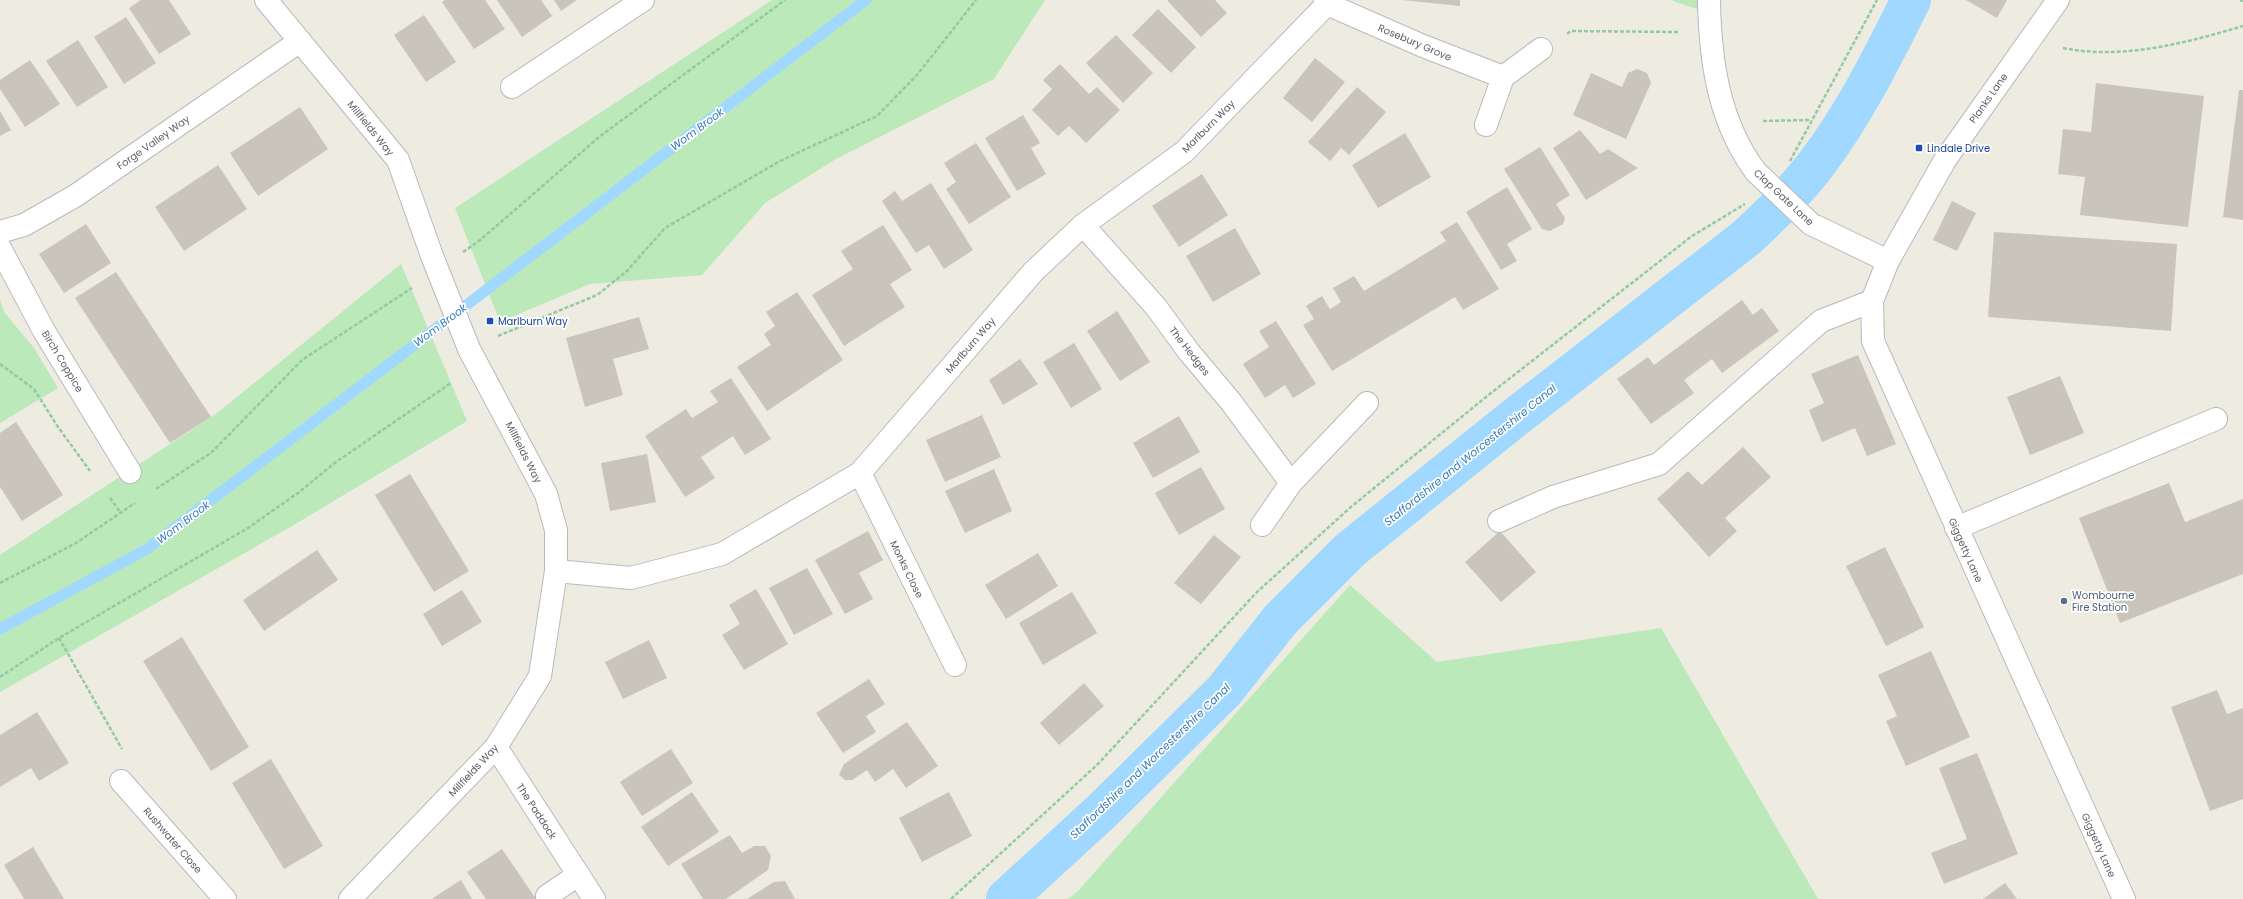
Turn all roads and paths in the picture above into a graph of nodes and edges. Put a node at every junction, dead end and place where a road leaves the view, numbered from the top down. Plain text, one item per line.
1 (266, 0) edge
2 (643, 0) edge
3 (785, 0) edge
4 (976, 0) edge
5 (1709, 0) edge
6 (1877, 0) edge
7 (2058, 0) edge
8 (2240, 0) edge
9 (1326, 2) edge
10 (2243, 2) edge
11 (2243, 26) edge
12 (1710, 29) junction
13 (300, 41) junction
14 (2027, 43) junction
15 (1540, 49) joint
16 (1503, 77) junction
17 (512, 87) dead end
18 (1810, 120) junction
19 (1486, 125) dead end
20 (1732, 132) junction
21 (1790, 162) dead end
22 (1922, 199) joint
23 (1749, 201) dead end
24 (1083, 225) junction
25 (0, 232) edge
26 (479, 241) dead end
27 (0, 248) edge
28 (1888, 261) junction
29 (404, 293) dead end
30 (1872, 301) junction
31 (469, 349) junction
32 (0, 364) edge
33 (482, 373) junction
34 (1367, 403) dead end
35 (2216, 419) dead end
36 (130, 472) dead end
37 (860, 473) junction
38 (93, 474) dead end
39 (1291, 483) junction
40 (153, 491) dead end
41 (105, 492) dead end
42 (140, 500) dead end
43 (121, 513) junction
44 (1499, 521) dead end
45 (1262, 525) dead end
46 (1956, 528) junction
47 (556, 571) junction
48 (0, 583) edge
49 (59, 638) junction
50 (954, 665) dead end
51 (0, 676) edge
52 (496, 747) junction
53 (121, 781) joint
54 (578, 875) junction
55 (547, 896) dead end
56 (225, 899) edge
57 (350, 899) edge
58 (594, 899) edge
59 (951, 899) edge
60 (2124, 899) edge

1 - 13 street, Millfields Way
2 - 17 street
3 - 26 path
4 - 31 path
5 - 12 street, Clap Gate Lane
6 - 18 path
7 - 14 street, Planks Lane
8 - 10 path
9 - 16 street, Rosebury Grove
9 - 24 street, Marlburn Way
11 - 14 path
12 - 15 path
12 - 20 street, Clap Gate Lane
13 - 25 street, Forge Valley Way
13 - 31 street, Millfields Way, bridge
14 - 22 street, Planks Lane
15 - 16 street
16 - 19 street
18 - 20 path
18 - 21 path
20 - 28 street, Clap Gate Lane, bridge
22 - 28 street, Giggetty Lane
23 - 59 path
24 - 37 street, Marlburn Way
24 - 39 street, The Hedges
27 - 36 street, Birch Coppice
28 - 30 street, Giggetty Lane
29 - 40 path
30 - 44 street
30 - 46 street, Giggetty Lane
31 - 33 street, Millfields Way
32 - 38 path
33 - 47 street, Millfields Way
33 - 49 path
34 - 39 street
35 - 46 street
37 - 47 street, Marlburn Way
37 - 50 street, Monks Close
39 - 45 street
41 - 43 path
42 - 43 path
43 - 48 path
46 - 60 street, Giggetty Lane
47 - 52 street, Millfields Way
49 - 51 path
49 - 53 path
52 - 54 street, The Paddock
52 - 57 street, Millfields Way
53 - 56 street, Rushwater Close
54 - 55 street
54 - 58 street, The Paddock

